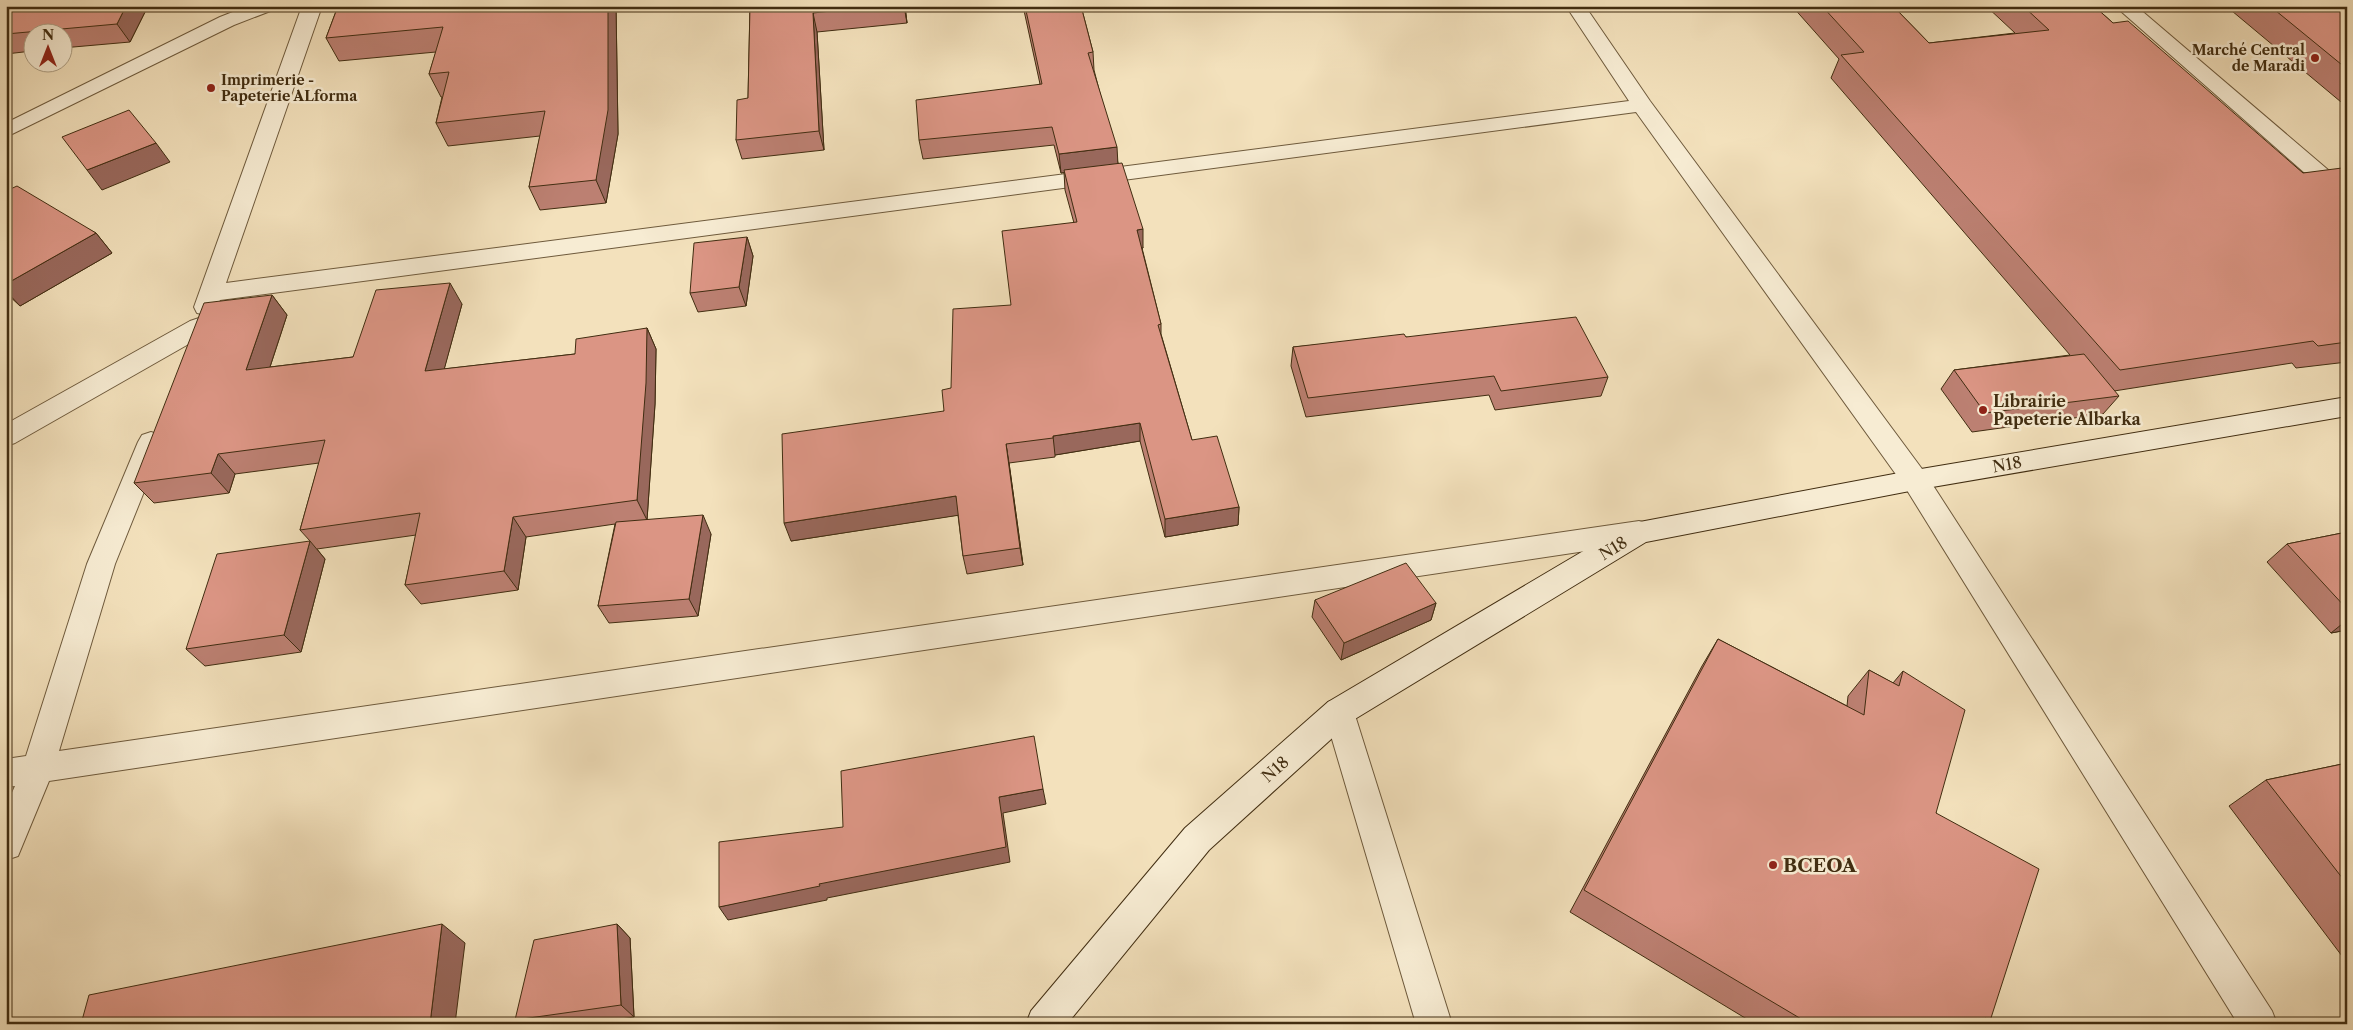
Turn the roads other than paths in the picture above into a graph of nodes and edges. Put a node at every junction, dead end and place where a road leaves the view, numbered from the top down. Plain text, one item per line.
1 (266, 6) edge
2 (312, 6) edge
3 (1574, 6) edge
4 (2124, 6) edge
5 (1642, 105) junction
6 (6, 131) edge
7 (2347, 198) edge
8 (212, 293) junction
9 (199, 327) junction
10 (184, 364) edge
11 (2347, 406) edge
12 (161, 418) edge
13 (6, 436) edge
14 (1915, 480) junction
15 (1640, 532) junction
16 (1339, 712) junction
17 (38, 769) junction
18 (6, 773) edge
19 (6, 845) edge
20 (1044, 1024) edge
21 (1434, 1024) edge
22 (2259, 1024) edge

1 - 6 street
2 - 8 street
3 - 5 street
4 - 7 street
5 - 8 street
5 - 14 street
8 - 9 street
9 - 10 street
9 - 13 street
11 - 14 street, N18
12 - 17 street
14 - 15 street, N18
14 - 22 street
15 - 16 street, N18
15 - 17 street
16 - 20 street, N18
16 - 21 street
17 - 18 street
17 - 19 street

